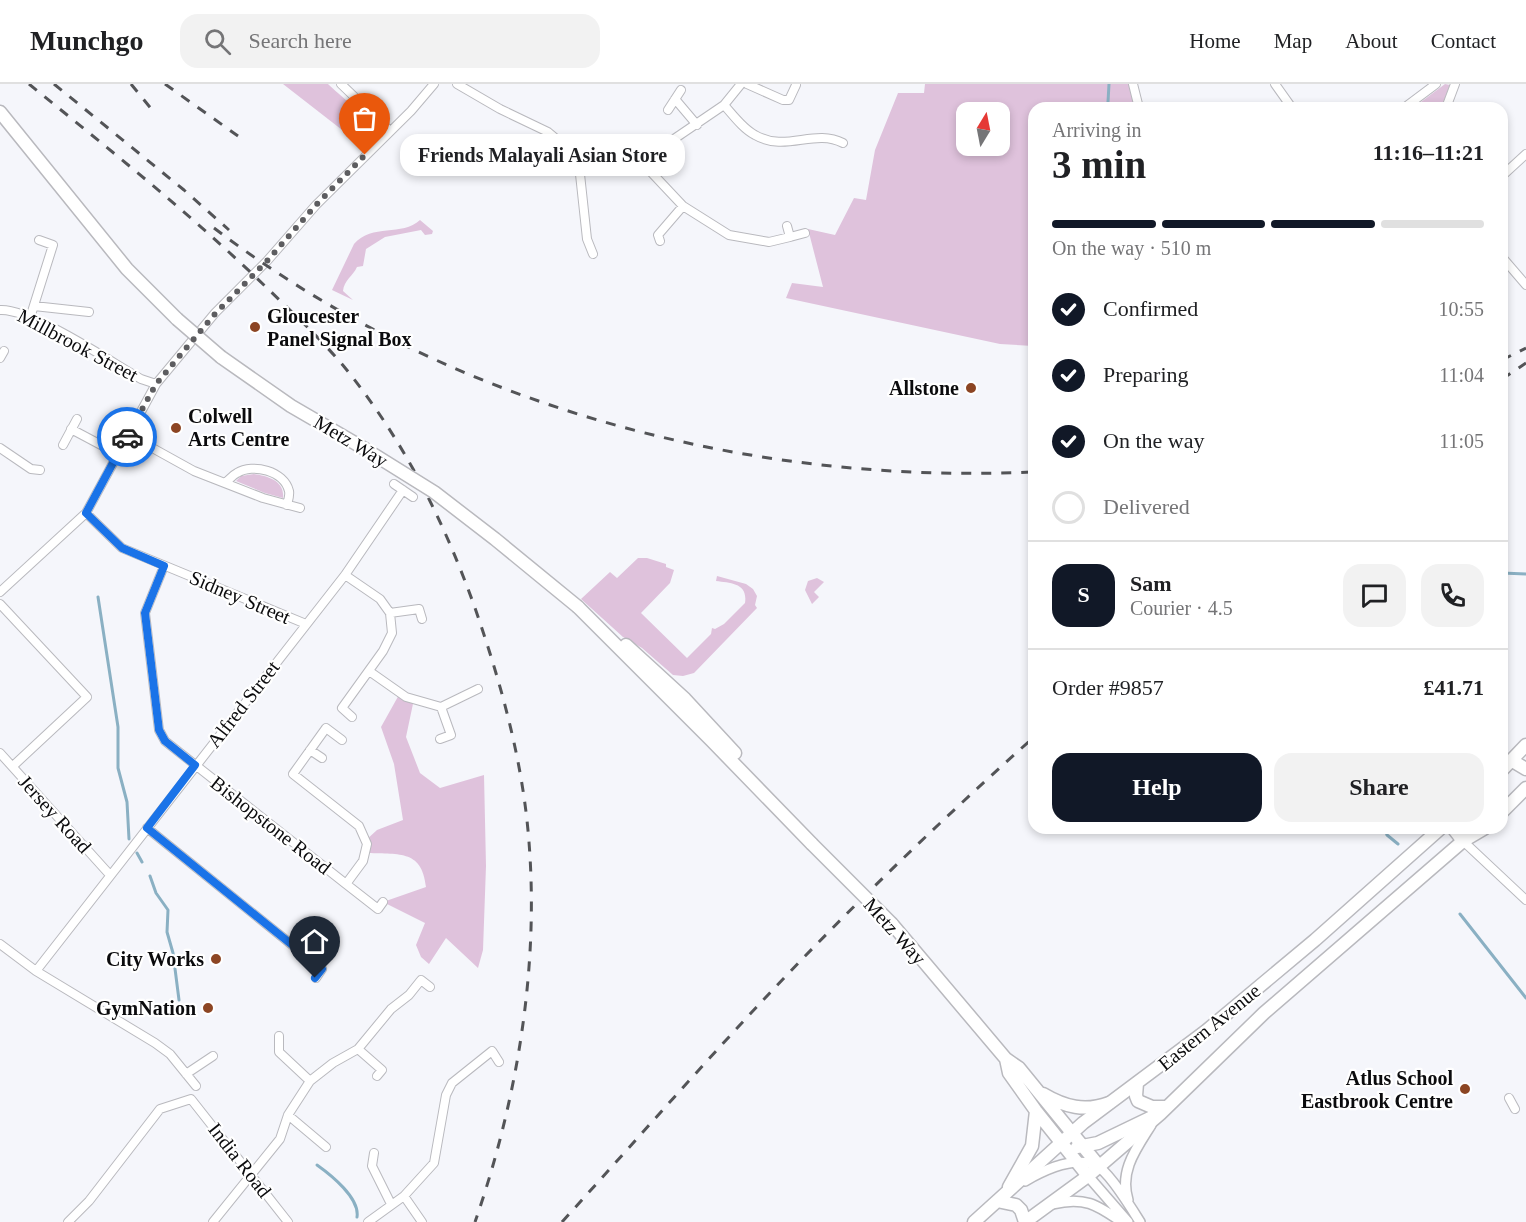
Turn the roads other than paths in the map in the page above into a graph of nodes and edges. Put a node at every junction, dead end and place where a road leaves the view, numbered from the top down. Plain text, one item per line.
1 (341, 84) edge
2 (434, 84) edge
3 (457, 84) edge
4 (741, 84) edge
5 (747, 84) edge
6 (1133, 84) edge
7 (1275, 84) edge
8 (1436, 84) edge
9 (1455, 84) edge
10 (796, 85) edge
11 (681, 90) dead end
12 (675, 99) junction
13 (1138, 102) edge
14 (1288, 102) edge
15 (1412, 102) edge
16 (1448, 102) edge
17 (723, 105) junction
18 (668, 110) dead end
19 (0, 112) edge
20 (0, 118) edge
21 (697, 125) junction
22 (14, 130) junction
23 (390, 131) junction
24 (839, 138) dead end
25 (645, 149) junction
26 (1526, 154) edge
27 (579, 165) junction
28 (1508, 170) edge
29 (683, 206) junction
30 (787, 226) dead end
31 (805, 233) dead end
32 (657, 235) dead end
33 (790, 237) junction
34 (39, 240) dead end
35 (593, 254) dead end
36 (1508, 264) edge
37 (1526, 285) edge
38 (34, 306) junction
39 (0, 310) edge
40 (89, 312) dead end
41 (30, 318) junction
42 (156, 384) junction
43 (76, 419) dead end
44 (71, 429) junction
45 (129, 435) junction
46 (63, 445) dead end
47 (0, 448) edge
48 (118, 454) junction
49 (40, 470) dead end
50 (226, 482) junction
51 (394, 484) dead end
52 (403, 490) junction
53 (413, 497) dead end
54 (287, 505) junction
55 (300, 508) dead end
56 (86, 513) junction
57 (164, 566) junction
58 (345, 575) junction
59 (0, 592) edge
60 (0, 604) edge
61 (390, 614) junction
62 (422, 619) dead end
63 (306, 624) junction
64 (369, 672) junction
65 (478, 689) dead end
66 (441, 707) junction
67 (352, 717) dead end
68 (440, 739) dead end
69 (342, 740) dead end
70 (1526, 745) edge
71 (310, 750) junction
72 (0, 753) edge
73 (322, 758) dead end
74 (1511, 760) junction
75 (1508, 763) edge
76 (195, 765) junction
77 (13, 766) junction
78 (1526, 769) edge
79 (1526, 788) edge
80 (1508, 806) edge
81 (147, 828) junction
82 (1434, 834) edge
83 (1458, 834) edge
84 (1475, 834) edge
85 (1463, 841) junction
86 (110, 875) junction
87 (346, 884) junction
88 (1526, 900) edge
89 (383, 902) dead end
90 (0, 945) edge
91 (36, 971) junction
92 (315, 978) dead end
93 (430, 987) dead end
94 (279, 1036) dead end
95 (487, 1043) dead end
96 (358, 1048) junction
97 (492, 1051) junction
98 (213, 1056) dead end
99 (1006, 1059) junction
100 (499, 1062) dead end
101 (186, 1074) junction
102 (377, 1076) dead end
103 (310, 1081) junction
104 (1137, 1083) junction
105 (195, 1086) dead end
106 (1037, 1090) junction
107 (1509, 1098) dead end
108 (1109, 1103) junction
109 (1515, 1109) dead end
110 (1164, 1110) junction
111 (1036, 1111) junction
112 (288, 1115) junction
113 (1072, 1133) junction
114 (1062, 1143) junction
115 (326, 1147) dead end
116 (1084, 1147) junction
117 (374, 1153) dead end
118 (1077, 1162) junction
119 (1099, 1167) junction
120 (252, 1176) junction
121 (1088, 1176) junction
122 (404, 1196) junction
123 (1001, 1198) junction
124 (391, 1204) junction
125 (1129, 1204) junction
126 (1044, 1208) junction
127 (68, 1222) edge
128 (213, 1222) edge
129 (288, 1222) edge
130 (368, 1222) edge
131 (422, 1222) edge
132 (975, 1222) edge
133 (1025, 1222) edge
134 (1122, 1222) edge
135 (1128, 1222) edge
136 (1140, 1222) edge

1 - 23 street
2 - 23 street
3 - 27 street
4 - 17 street
5 - 10 street
6 - 13 street
7 - 14 street
8 - 15 street
9 - 16 street
11 - 12 street
12 - 18 street
12 - 21 street
17 - 21 street
17 - 24 street
19 - 22 main road, Metz Way
20 - 22 main road, Metz Way
21 - 25 street
22 - 99 main road, Metz Way, bridge
23 - 42 street
25 - 27 street
25 - 29 street
26 - 28 street
27 - 35 street
29 - 32 street
29 - 33 street
30 - 33 street
31 - 33 street
34 - 38 street
36 - 37 street
38 - 40 street, Millbrook Street
38 - 41 street
39 - 41 street, Millbrook Street
41 - 42 street, Millbrook Street
42 - 45 street
43 - 44 street
44 - 46 street
44 - 48 street
45 - 48 street
45 - 50 street
47 - 49 street
48 - 56 street
50 - 54 street
50 - 54 street
51 - 52 street
52 - 53 street
52 - 58 street, Alfred Street
54 - 55 street
56 - 57 street, Sidney Street
56 - 59 street
57 - 63 street, Sidney Street
57 - 76 street, Bishopstone Road
58 - 61 street
58 - 63 street, Alfred Street
60 - 77 street
61 - 62 street
61 - 64 street
63 - 76 street, Alfred Street
64 - 66 street
64 - 67 street
65 - 66 street
66 - 68 street
69 - 71 street, Bishopstone Road
70 - 74 main road
71 - 73 street
71 - 87 street, Bishopstone Road
72 - 77 street, Jersey Road
74 - 75 main road
74 - 78 main road
76 - 81 street, Alfred Street
76 - 87 street, Bishopstone Road
77 - 86 street, Jersey Road
79 - 80 main road
81 - 86 street, Alfred Street
81 - 92 street
82 - 104 main road, Eastern Avenue
83 - 85 main road
84 - 85 main road, Eastern Avenue
85 - 88 street
85 - 110 main road, Eastern Avenue
86 - 91 street, Alfred Street
87 - 89 street, Bishopstone Road
90 - 91 street
91 - 101 street
93 - 96 street
94 - 103 street
95 - 97 street
96 - 102 street
96 - 103 street
97 - 100 street
97 - 122 street
98 - 101 street
99 - 106 main road, Metz Way
99 - 111 main road, Metz Way
101 - 105 street
103 - 112 street
104 - 108 main road, Eastern Avenue
104 - 110 main road
106 - 108 main road
106 - 113 main road, Metz Way
107 - 109 street
108 - 113 main road, Eastern Avenue
110 - 116 main road
110 - 119 main road, Eastern Avenue
110 - 125 street
111 - 114 main road, Metz Way
111 - 123 main road
112 - 115 street
112 - 120 street
113 - 114 main road, Eastern Avenue
113 - 116 main road, Metz Way
114 - 116 main road
114 - 118 main road, Metz Way
114 - 123 main road, Eastern Avenue
116 - 119 main road, Metz Way
117 - 124 street
118 - 119 street
118 - 121 main road, Metz Way
118 - 123 street
119 - 121 main road, Eastern Avenue
119 - 125 street, Metz Way
120 - 127 street, India Road
120 - 128 street
120 - 129 street, India Road
121 - 126 main road, Eastern Avenue
121 - 135 street, Metz Way
122 - 124 street
122 - 131 street
123 - 132 main road, Eastern Avenue
123 - 133 main road
124 - 130 street
125 - 136 street, Metz Way
126 - 133 main road, Eastern Avenue
126 - 134 street

